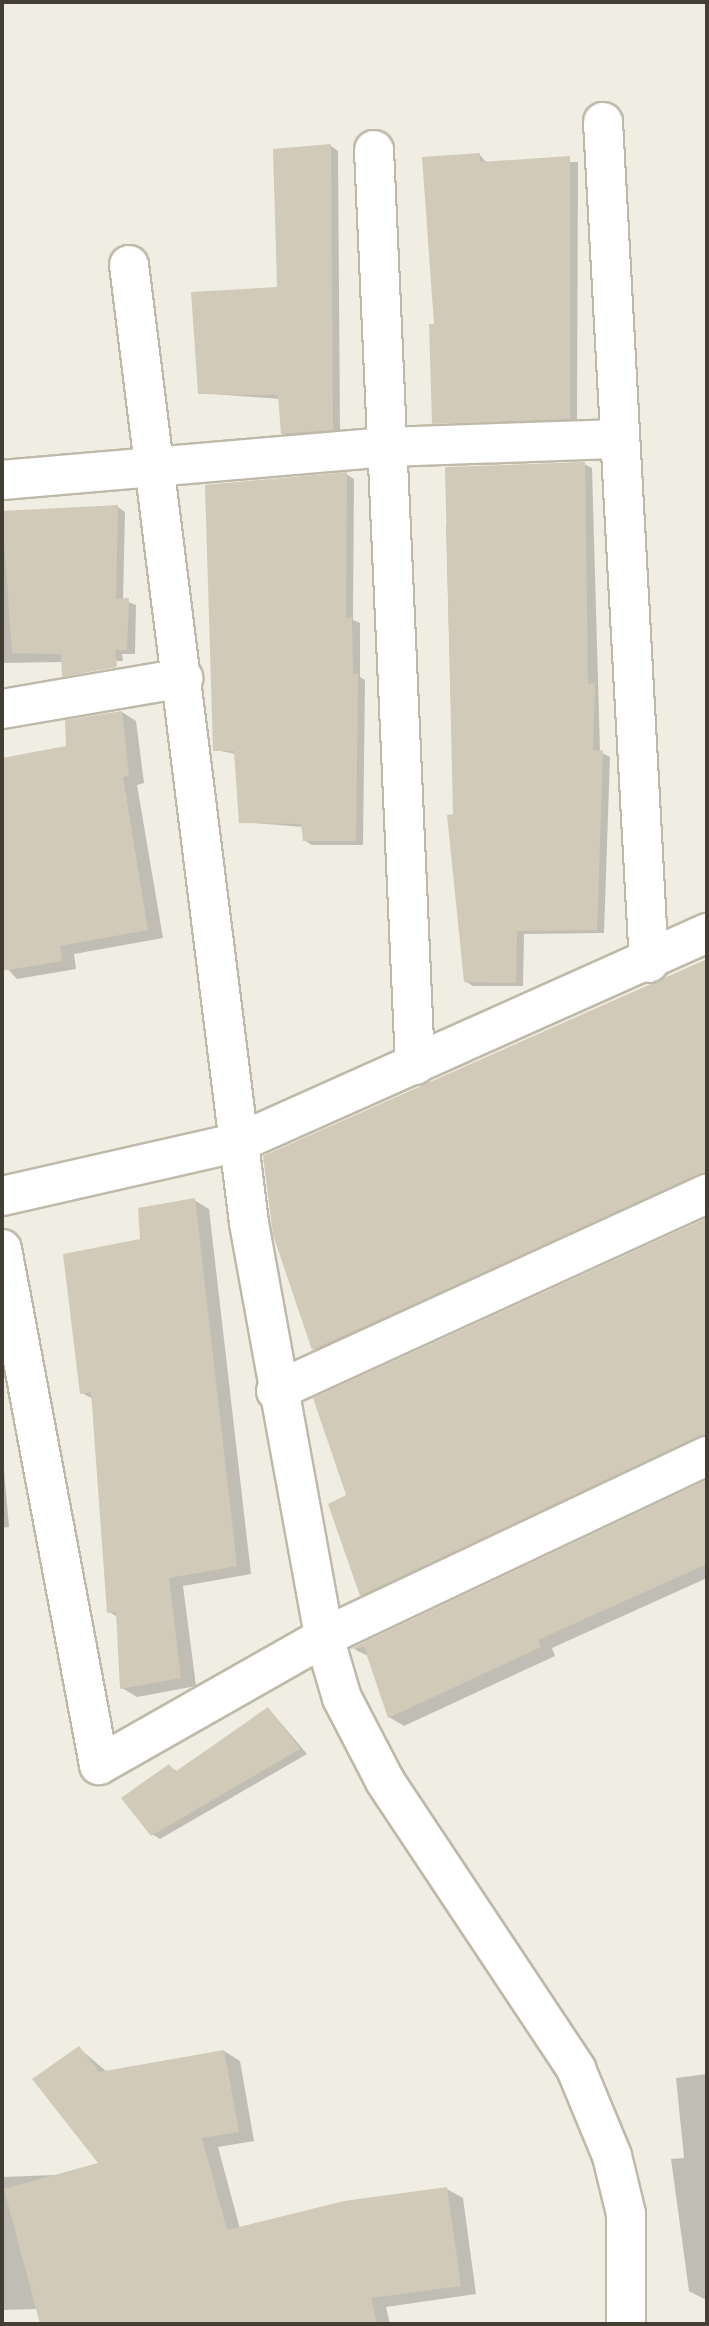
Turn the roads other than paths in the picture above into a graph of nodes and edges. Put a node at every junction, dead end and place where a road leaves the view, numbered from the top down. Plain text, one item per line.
1 (604, 122) dead end
2 (374, 150) dead end
3 (129, 265) dead end
4 (621, 439) junction
5 (387, 447) junction
6 (158, 468) junction
7 (2, 480) edge
8 (183, 678) junction
9 (2, 709) edge
10 (707, 933) edge
11 (649, 963) junction
12 (415, 1065) junction
13 (240, 1142) junction
14 (707, 1195) edge
15 (2, 1196) edge
16 (2, 1249) edge
17 (276, 1391) junction
18 (707, 1456) edge
19 (324, 1637) junction
20 (625, 2324) edge

1 - 4 street
2 - 5 street
3 - 6 street
4 - 5 street
4 - 11 street
5 - 6 street
5 - 12 street
6 - 7 street
6 - 8 street
8 - 9 street
8 - 13 street
10 - 11 street
11 - 12 street
12 - 13 street
13 - 15 street
13 - 17 street
14 - 17 street
16 - 19 street
17 - 19 street
18 - 19 street
19 - 20 street

